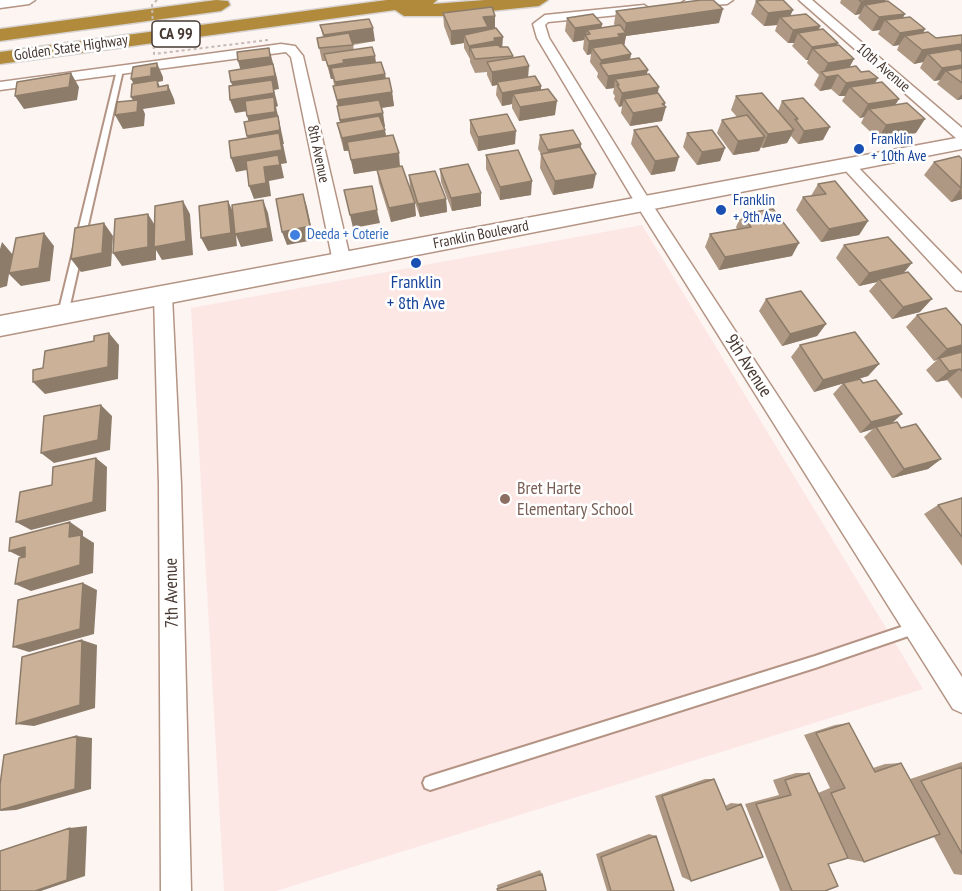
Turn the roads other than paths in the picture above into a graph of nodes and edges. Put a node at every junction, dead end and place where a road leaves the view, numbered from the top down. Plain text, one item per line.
1 (29, 0) edge
2 (428, 0) edge
3 (539, 0) edge
4 (727, 0) edge
5 (805, 0) edge
6 (241, 3) dead end
7 (0, 4) edge
8 (351, 11) junction
9 (0, 35) edge
10 (0, 58) edge
11 (120, 70) junction
12 (0, 86) edge
13 (962, 136) edge
14 (962, 143) edge
15 (848, 165) junction
16 (644, 204) junction
17 (342, 262) junction
18 (962, 285) edge
19 (163, 295) junction
20 (63, 314) junction
21 (0, 326) edge
22 (916, 628) junction
23 (962, 700) edge
24 (430, 783) dead end
25 (176, 891) edge

1 - 7 street
2 - 8 highway, Golden State Highway / CA 99
3 - 8 highway
4 - 16 street, 9th Avenue
5 - 13 street, 10th Avenue
6 - 9 highway, Golden State Highway / CA 99
8 - 10 highway, Golden State Highway / CA 99
11 - 12 street
11 - 17 street, 8th Avenue
11 - 20 lane
14 - 15 main road, Franklin Boulevard
15 - 16 main road, Franklin Boulevard
15 - 18 street
16 - 17 main road, Franklin Boulevard
16 - 22 street, 9th Avenue
17 - 19 main road, Franklin Boulevard
19 - 20 main road, Franklin Boulevard
19 - 25 street, 7th Avenue
20 - 21 main road, Franklin Boulevard
22 - 23 street, 9th Avenue
22 - 24 lane

